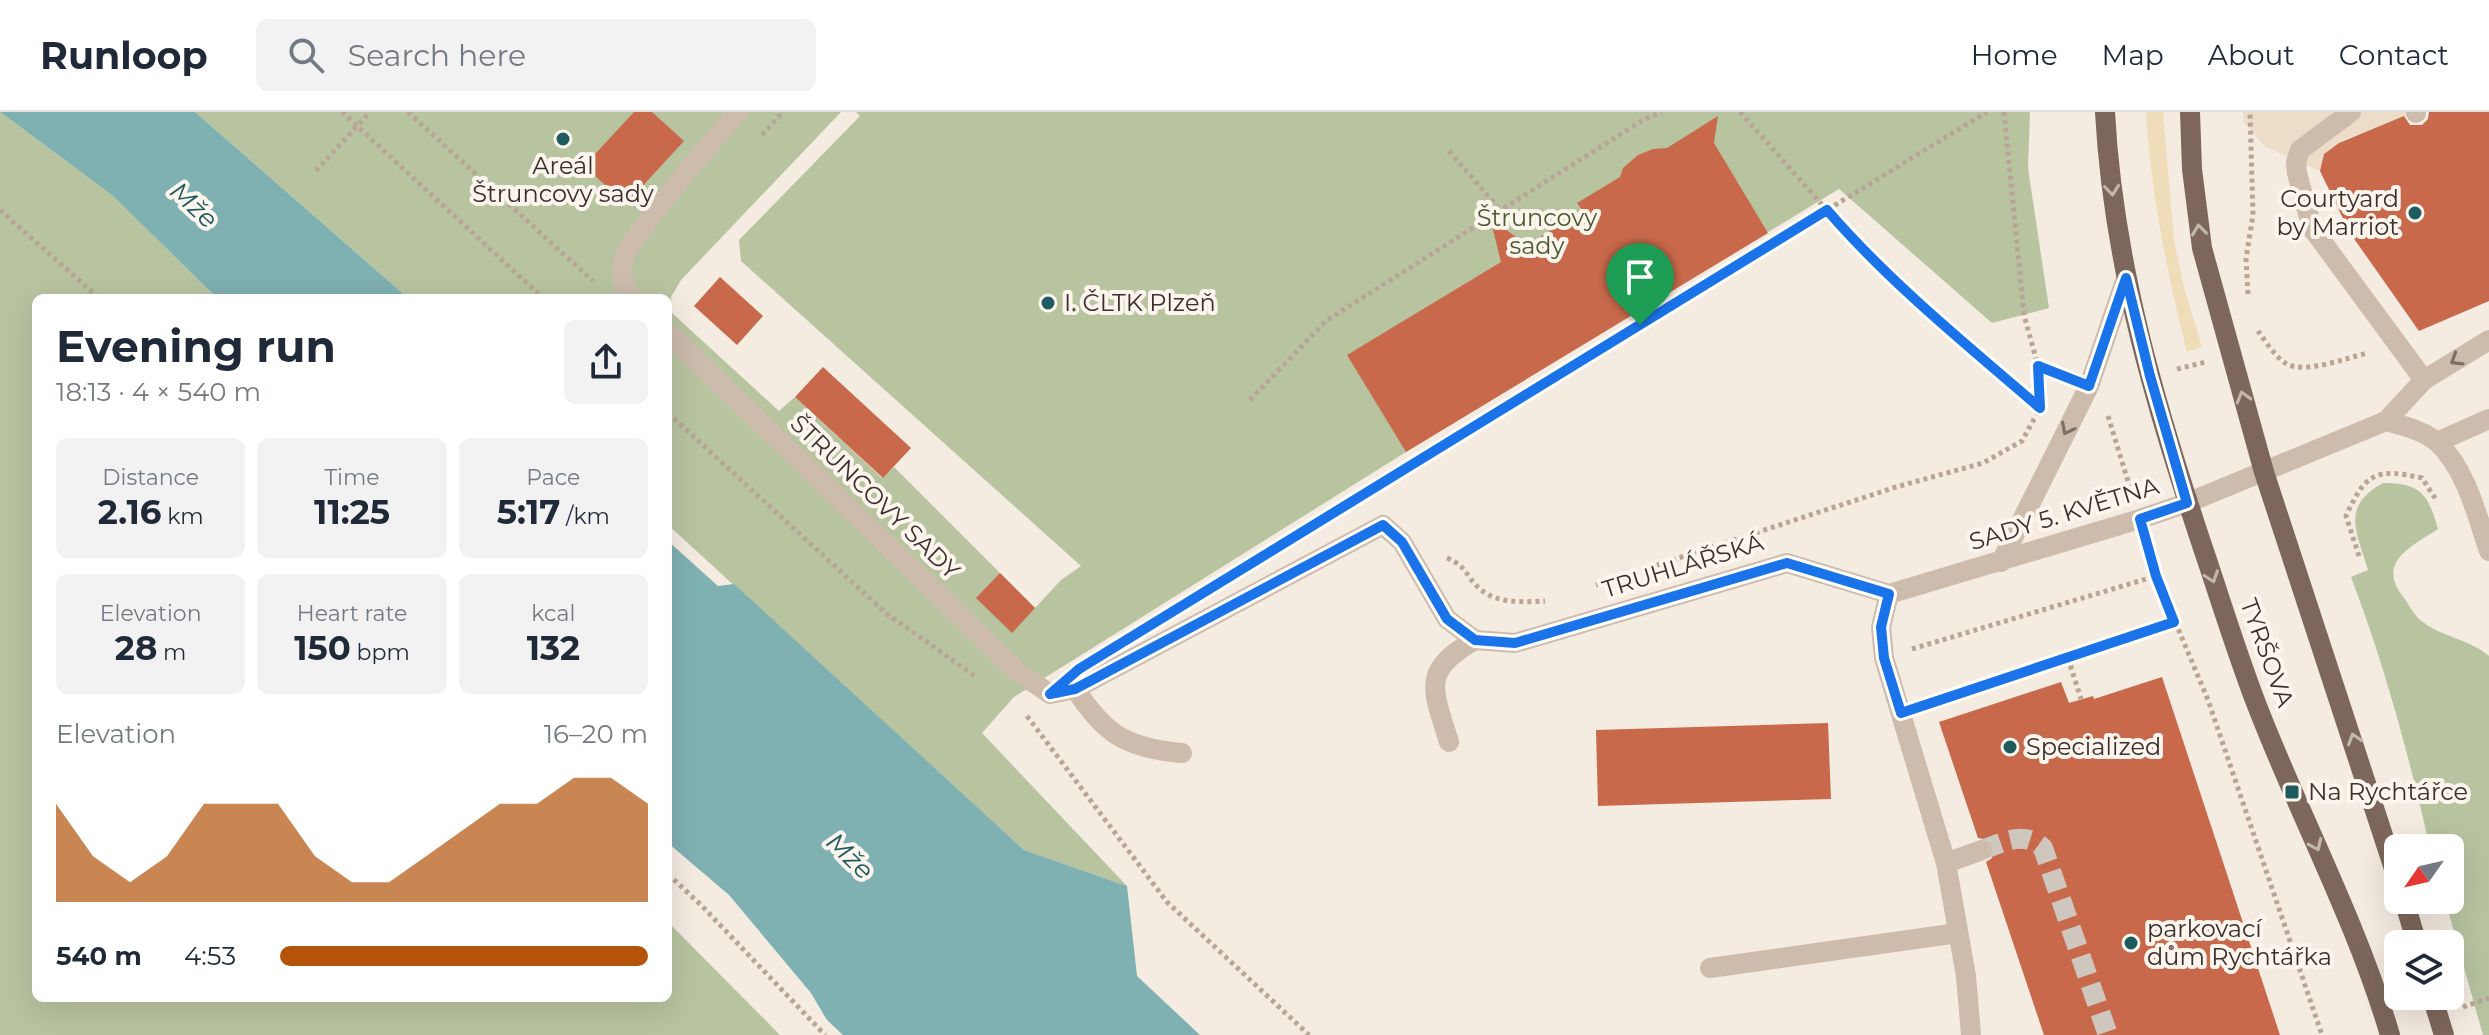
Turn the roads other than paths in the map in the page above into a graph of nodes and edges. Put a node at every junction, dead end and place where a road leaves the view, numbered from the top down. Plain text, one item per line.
1 (738, 112) edge
2 (2105, 112) edge
3 (2190, 112) edge
4 (2351, 112) edge
5 (2126, 278) junction
6 (629, 294) edge
7 (672, 337) edge
8 (2489, 340) edge
9 (2424, 380) junction
10 (2489, 419) edge
11 (2386, 421) junction
12 (2437, 442) junction
13 (2264, 472) junction
14 (2187, 503) junction
15 (2489, 551) edge
16 (2001, 562) junction
17 (1889, 594) junction
18 (1475, 640) junction
19 (1075, 689) junction
20 (1449, 742) dead end
21 (1182, 753) dead end
22 (2384, 835) edge
23 (1982, 850) tunnel mouth
24 (1946, 863) junction
25 (1958, 933) junction
26 (1710, 968) dead end
27 (2436, 1010) edge
28 (1971, 1035) edge
29 (2390, 1035) edge
30 (2444, 1035) edge

1 - 6 street
2 -> 5 main road, TYRŠOVA
13 -> 3 main road
4 - 9 street
5 - 14 main road, TYRŠOVA
5 -> 16 street, TYRŠOVA
7 - 19 street, ŠTRUNCOVY SADY
8 -> 9 street, SADY 5. KVĚTNA
9 - 11 street, SADY 5. KVĚTNA
10 - 12 street
11 - 12 street
11 - 13 street, SADY 5. KVĚTNA
12 - 15 street
13 - 14 street, SADY 5. KVĚTNA
22 -> 13 main road
14 - 16 street, SADY 5. KVĚTNA
14 -> 29 main road, TYRŠOVA
16 - 17 street, SADY 5. KVĚTNA
17 - 18 street, TRUHLÁŘSKÁ
17 - 24 street
18 - 19 street
18 - 20 street
19 - 21 street
23 - 24 street
24 - 25 street
25 - 26 street
25 - 28 street
27 - 30 main road

